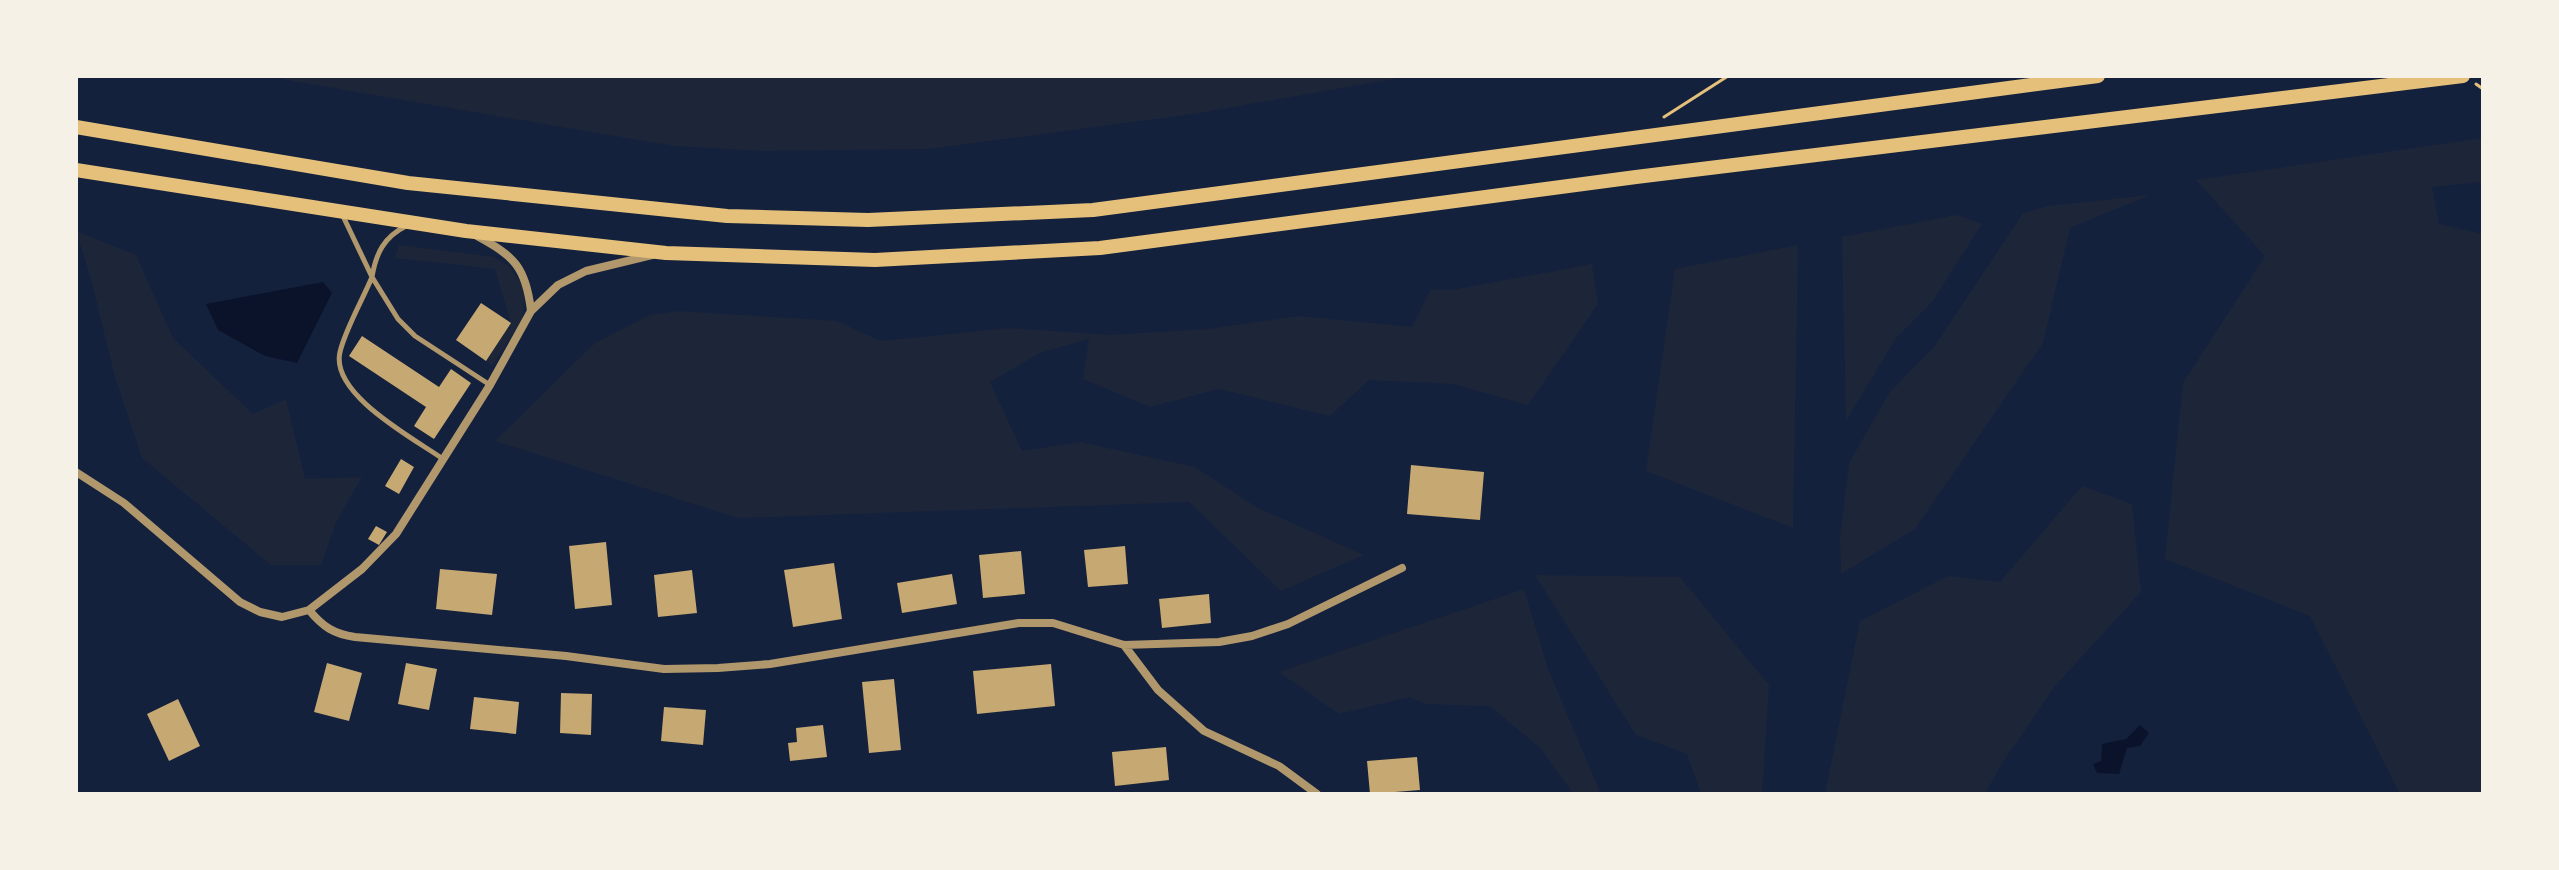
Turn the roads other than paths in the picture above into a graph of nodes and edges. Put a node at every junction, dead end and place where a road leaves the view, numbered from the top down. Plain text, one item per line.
1 (2098, 76) edge
2 (2463, 76) edge
3 (76, 127) edge
4 (76, 170) edge
5 (341, 213) junction
6 (411, 224) junction
7 (466, 231) junction
8 (666, 253) junction
9 (372, 277) junction
10 (531, 311) junction
11 (490, 385) junction
12 (443, 459) junction
13 (76, 472) edge
14 (1402, 568) dead end
15 (309, 610) junction
16 (1124, 645) junction
17 (1317, 794) edge

1 - 3 main road
2 - 8 main road
4 - 5 main road
5 - 6 main road
5 - 9 lane
6 - 7 main road
6 - 9 lane
7 - 8 main road
7 - 10 street
8 - 10 street
9 - 11 lane
9 - 12 lane
10 - 11 street
11 - 12 street
12 - 15 street
13 - 15 street
14 - 16 street
15 - 16 street
16 - 17 street

